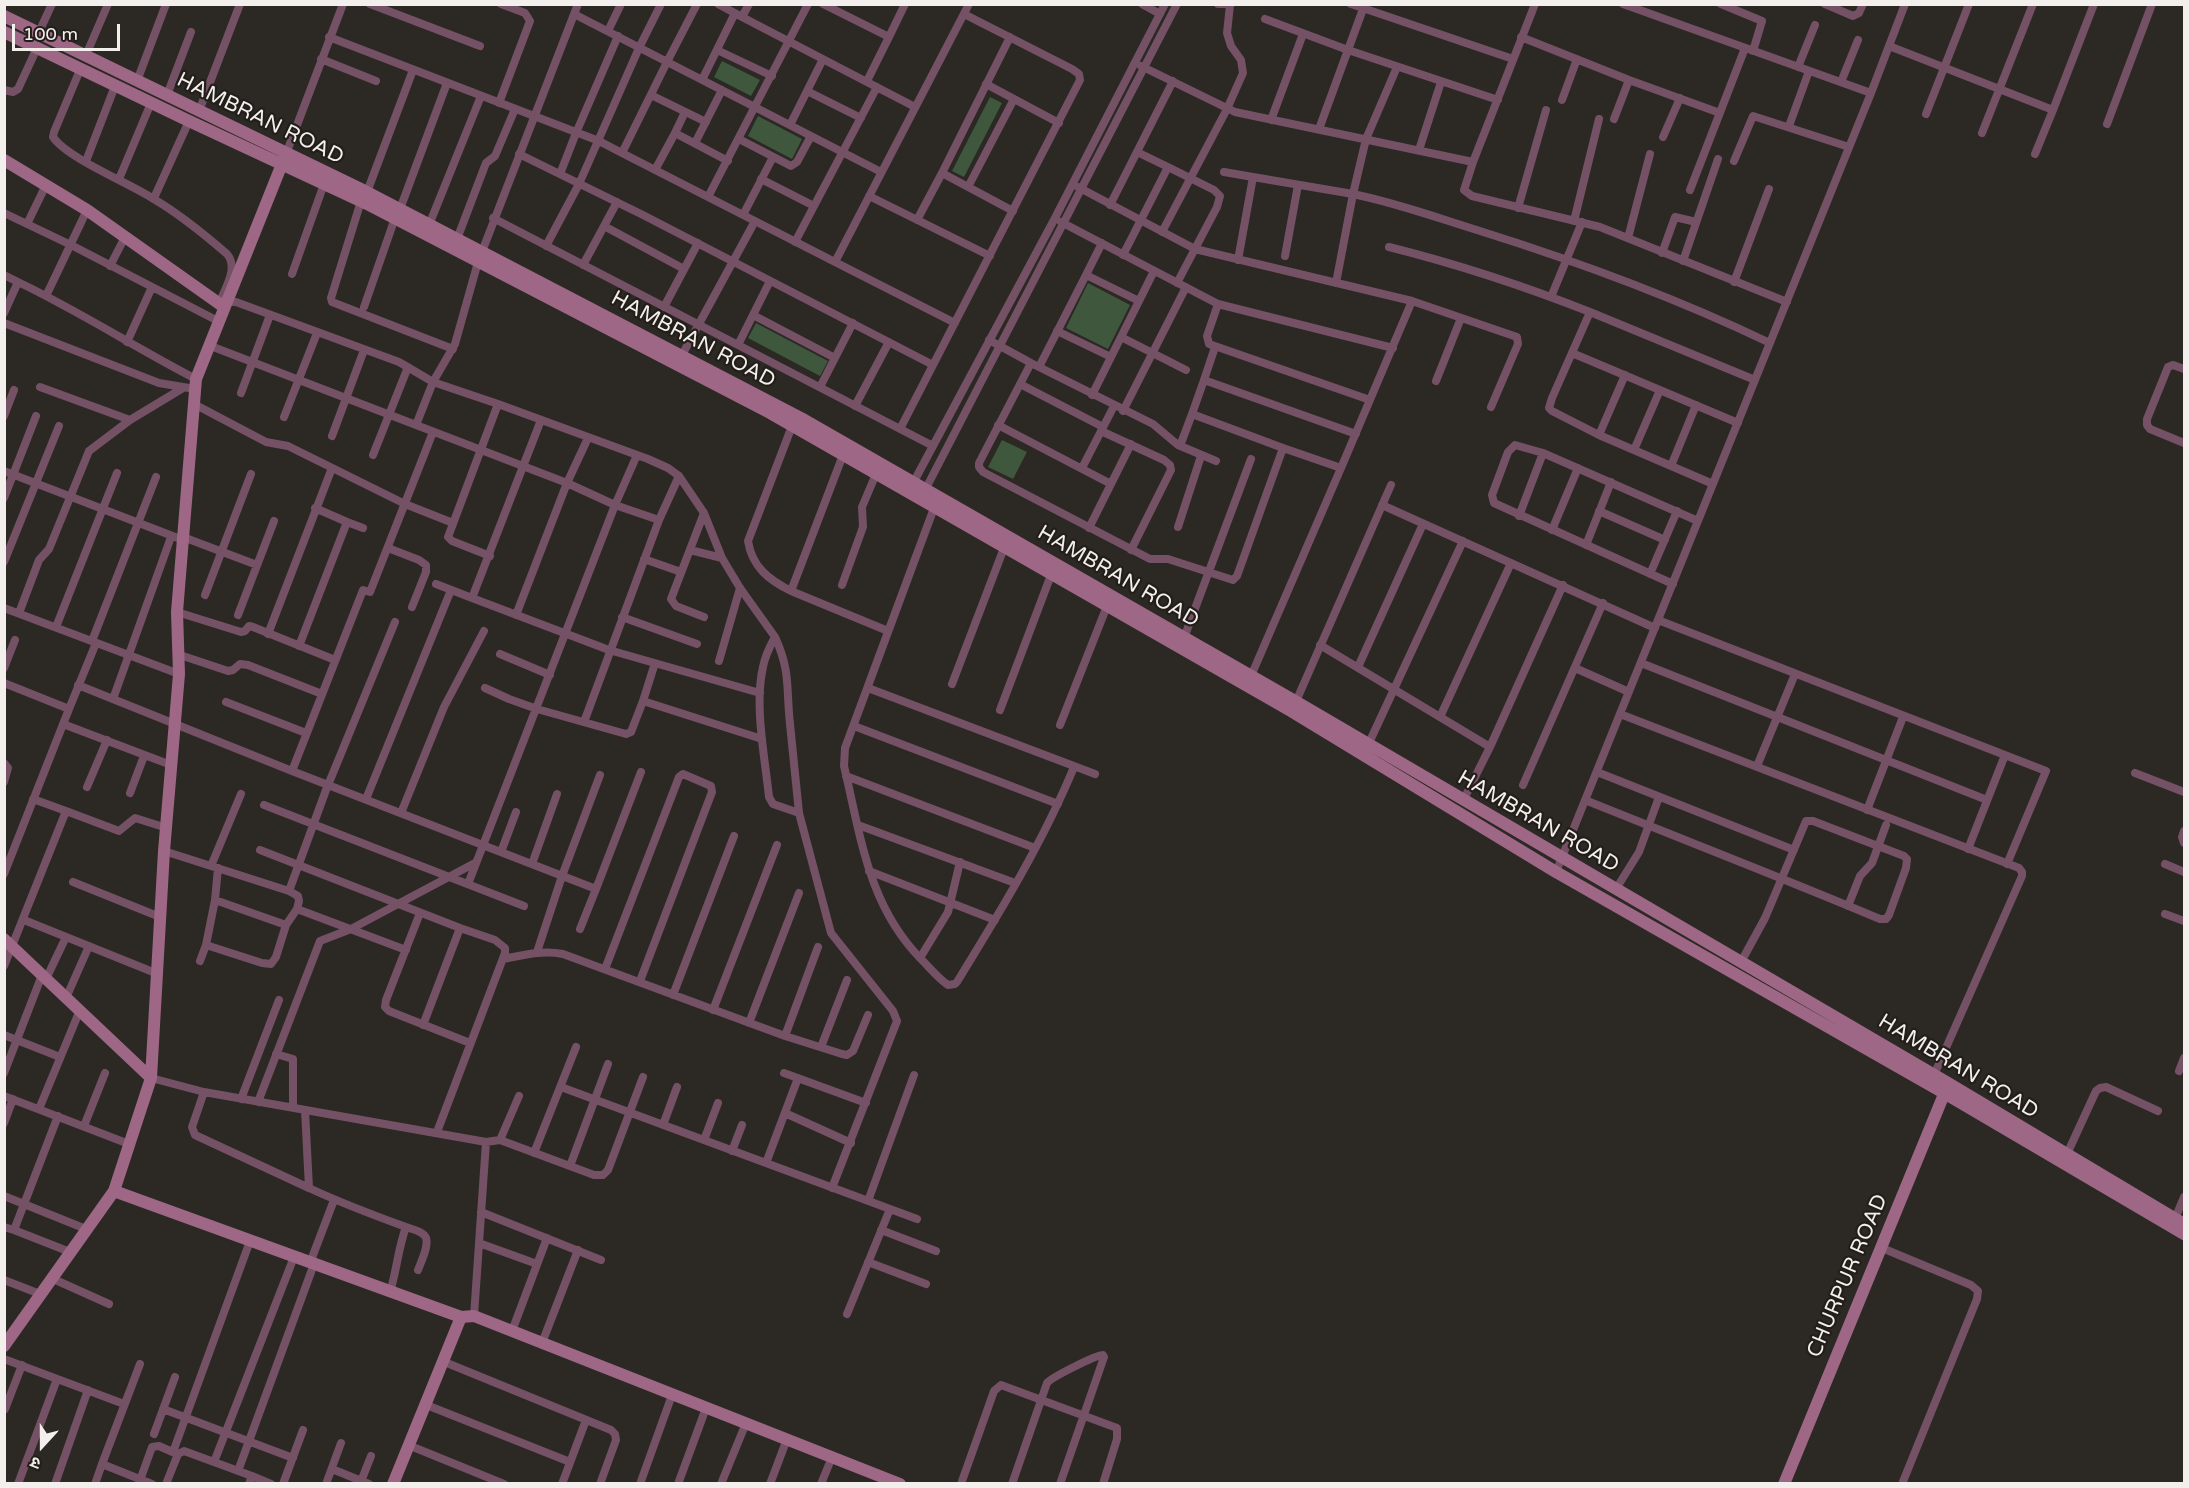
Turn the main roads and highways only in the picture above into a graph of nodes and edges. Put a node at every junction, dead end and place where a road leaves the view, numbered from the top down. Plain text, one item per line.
1 (4, 16) edge
2 (4, 32) edge
3 (283, 159) junction
4 (5, 163) edge
5 (364, 197) junction
6 (398, 214) junction
7 (480, 257) junction
8 (225, 299) junction
9 (911, 487) junction
10 (924, 494) junction
11 (1201, 655) junction
12 (1293, 706) junction
13 (8, 943) edge
14 (151, 1078) junction
15 (1946, 1088) junction
16 (114, 1191) junction
17 (2177, 1223) edge
18 (2184, 1234) edge
19 (461, 1317) junction
20 (6, 1342) edge
21 (393, 1484) edge
22 (900, 1484) edge
23 (1784, 1484) edge

1 - 3 main road, HAMBRAN ROAD
2 - 3 main road, HAMBRAN ROAD
3 - 5 main road, HAMBRAN ROAD
3 - 5 main road, HAMBRAN ROAD
3 - 8 main road
4 - 8 main road
5 - 6 main road, HAMBRAN ROAD
6 - 7 main road, HAMBRAN ROAD
6 - 7 main road, HAMBRAN ROAD
7 - 9 main road, HAMBRAN ROAD
7 - 9 main road, HAMBRAN ROAD
8 - 14 main road
9 - 10 main road, HAMBRAN ROAD
10 - 11 main road, HAMBRAN ROAD
10 - 11 main road, HAMBRAN ROAD
11 - 12 main road, HAMBRAN ROAD
11 - 12 main road, HAMBRAN ROAD
12 - 15 main road, HAMBRAN ROAD
12 - 15 main road, HAMBRAN ROAD
13 - 14 main road
14 - 16 main road
15 - 17 main road, HAMBRAN ROAD
15 - 17 main road, HAMBRAN ROAD
15 - 23 main road, CHURPUR ROAD
16 - 19 main road
16 - 20 main road
17 - 18 main road, HAMBRAN ROAD
19 - 21 main road
19 - 22 main road

